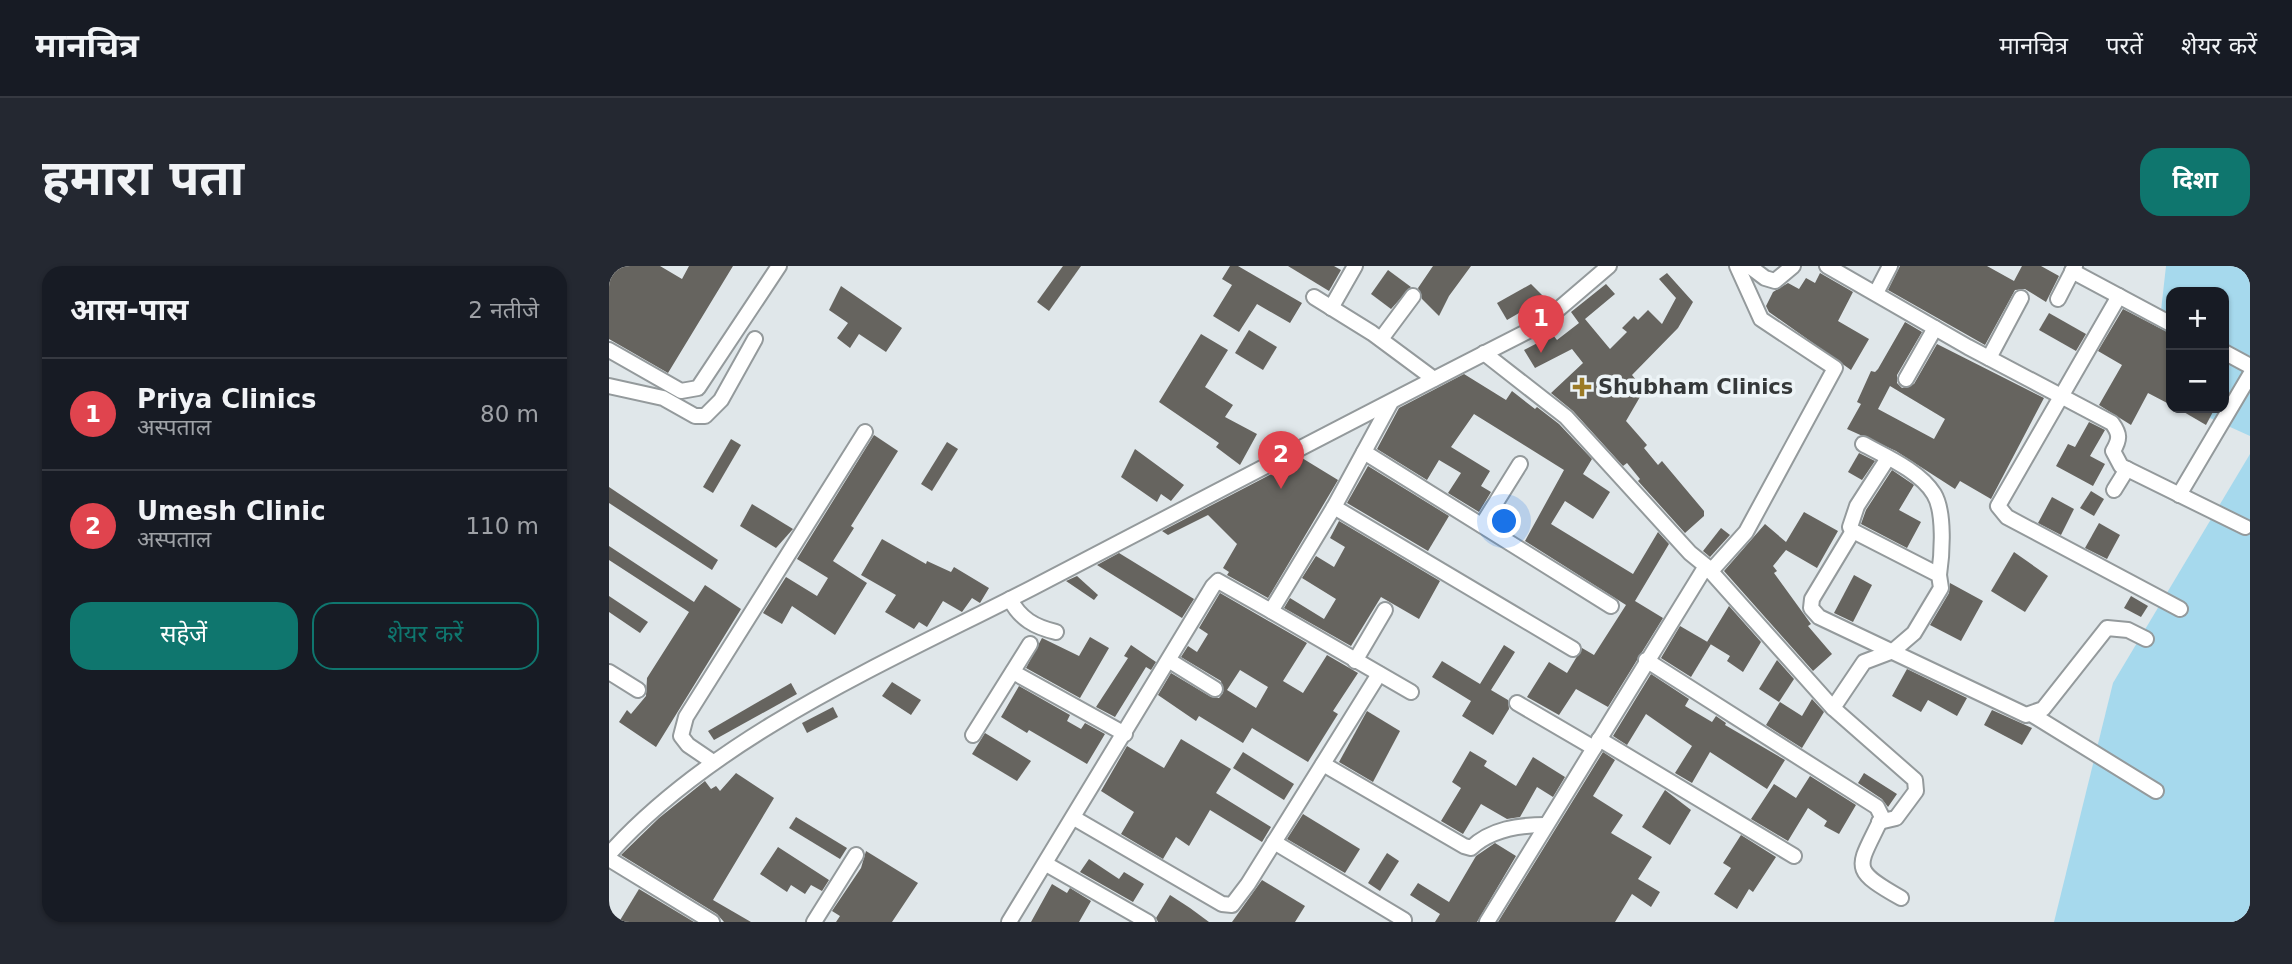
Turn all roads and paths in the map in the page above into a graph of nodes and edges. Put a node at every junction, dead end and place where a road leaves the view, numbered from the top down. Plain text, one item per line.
1 (779, 266) edge
2 (1355, 266) edge
3 (1609, 266) edge
4 (1737, 266) edge
5 (1749, 266) edge
6 (1793, 266) edge
7 (1827, 266) edge
8 (1890, 266) edge
9 (2073, 269) edge
10 (1876, 293) junction
11 (1413, 296) dead end
12 (2119, 296) junction
13 (1314, 297) dead end
14 (2021, 298) dead end
15 (2057, 299) dead end
16 (1331, 308) junction
17 (2166, 321) edge
18 (1935, 328) junction
19 (755, 339) dead end
20 (1381, 340) junction
21 (609, 350) edge
22 (1484, 353) junction
23 (2229, 355) edge
24 (1989, 358) junction
25 (2250, 366) edge
26 (2250, 375) edge
27 (1434, 379) junction
28 (1906, 379) dead end
29 (609, 386) edge
30 (2061, 397) junction
31 (1390, 404) junction
32 (865, 432) dead end
33 (1863, 444) dead end
34 (1364, 452) junction
35 (1888, 458) junction
36 (1520, 464) dead end
37 (2127, 469) junction
38 (2114, 490) dead end
39 (2179, 495) junction
40 (1334, 507) junction
41 (1482, 525) junction
42 (2245, 527) dead end
43 (1853, 531) junction
44 (1709, 569) junction
45 (1938, 575) junction
46 (1010, 599) junction
47 (1611, 606) dead end
48 (2180, 609) dead end
49 (1385, 610) dead end
50 (1271, 611) junction
51 (1056, 632) dead end
52 (2146, 639) dead end
53 (1030, 645) dead end
54 (1573, 649) dead end
55 (1893, 651) junction
56 (1355, 660) junction
57 (1646, 660) junction
58 (1168, 664) junction
59 (609, 672) edge
60 (1013, 673) junction
61 (1379, 674) junction
62 (638, 690) dead end
63 (1213, 692) dead end
64 (1411, 692) dead end
65 (1517, 703) dead end
66 (1833, 708) junction
67 (2031, 714) junction
68 (1125, 734) junction
69 (974, 735) dead end
70 (1597, 744) junction
71 (713, 762) junction
72 (1323, 764) junction
73 (2156, 791) dead end
74 (1074, 818) junction
75 (1879, 822) junction
76 (1546, 825) junction
77 (1274, 842) junction
78 (856, 855) dead end
79 (609, 856) edge
80 (1794, 856) dead end
81 (1046, 864) junction
82 (1901, 898) dead end
83 (1404, 920) dead end
84 (712, 922) edge
85 (814, 922) edge
86 (1009, 922) edge
87 (1148, 922) edge
88 (1487, 922) edge

1 - 21 street
2 - 16 street
3 - 22 street
4 - 44 street
5 - 6 street
7 - 10 street
8 - 10 street
9 - 12 street
9 - 15 street
10 - 18 street
11 - 20 street
12 - 17 street
12 - 30 street
13 - 16 street
14 - 24 street
16 - 20 street
18 - 24 street
18 - 28 street
19 - 29 street
20 - 27 street
22 - 27 street
22 - 44 street
23 - 25 street
24 - 30 street
26 - 39 street
27 - 31 street
30 - 37 street
30 - 48 street
31 - 34 street
31 - 46 street
32 - 71 street
33 - 35 street
34 - 40 street
34 - 41 street
35 - 43 street
35 - 45 street
36 - 41 street
37 - 38 street
37 - 39 street
39 - 42 street
40 - 50 street
40 - 54 street
41 - 47 street
43 - 45 street
43 - 55 street
44 - 57 street
44 - 66 street
45 - 55 street
46 - 51 street
46 - 71 street
49 - 56 street
50 - 56 street
50 - 58 street
52 - 67 street
53 - 60 street
55 - 66 street
55 - 67 street
56 - 61 street
57 - 70 street
57 - 75 street
58 - 63 street
58 - 68 street
59 - 62 street
60 - 68 street
60 - 69 street
61 - 64 street
61 - 72 street
65 - 70 street
66 - 75 street
67 - 73 street
68 - 74 street
70 - 76 street
70 - 80 street
71 - 79 street
72 - 76 street
72 - 77 street
74 - 77 street
74 - 81 street
75 - 82 street
76 - 88 street
77 - 83 street
78 - 85 street
79 - 84 street
81 - 86 street
81 - 87 street

